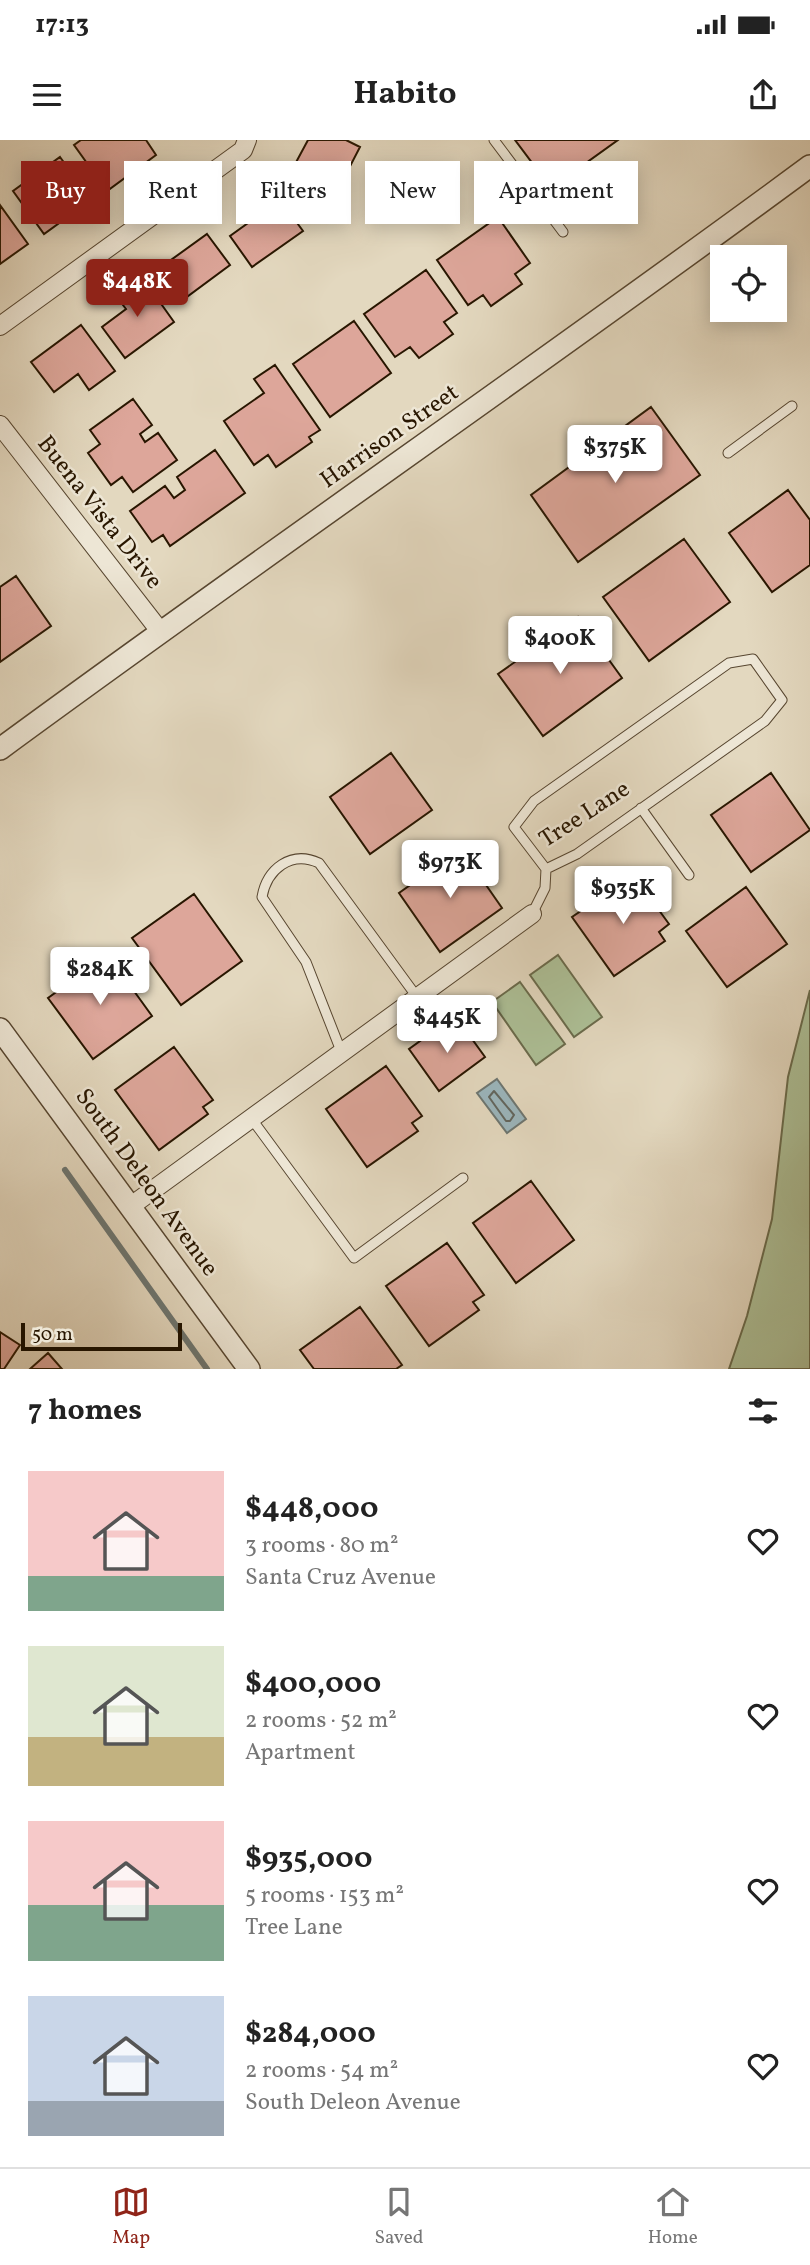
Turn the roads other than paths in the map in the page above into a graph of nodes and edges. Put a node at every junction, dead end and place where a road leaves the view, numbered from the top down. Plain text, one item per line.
1 (247, 140) edge
2 (494, 140) edge
3 (810, 166) edge
4 (563, 232) dead end
5 (0, 326) edge
6 (792, 406) dead end
7 (0, 425) edge
8 (728, 453) dead end
9 (160, 631) junction
10 (0, 749) edge
11 (641, 808) junction
12 (546, 869) junction
13 (690, 875) dead end
14 (532, 914) joint
15 (417, 998) junction
16 (0, 1029) edge
17 (341, 1051) junction
18 (251, 1118) junction
19 (463, 1178) dead end
20 (131, 1206) junction
21 (249, 1369) edge

1 - 5 street
2 - 4 lane
3 - 9 street, Harrison Street
6 - 8 lane
7 - 9 street, Buena Vista Drive
9 - 10 street, Harrison Street
11 - 12 lane, Tree Lane
11 - 12 lane, Tree Lane
11 - 13 lane
12 - 14 lane, Tree Lane
14 - 15 street, Tree Lane
15 - 17 street, Tree Lane
15 - 17 lane
16 - 20 street, South Deleon Avenue
17 - 18 street, Tree Lane
18 - 19 lane
18 - 20 street, Tree Lane
20 - 21 street, South Deleon Avenue

